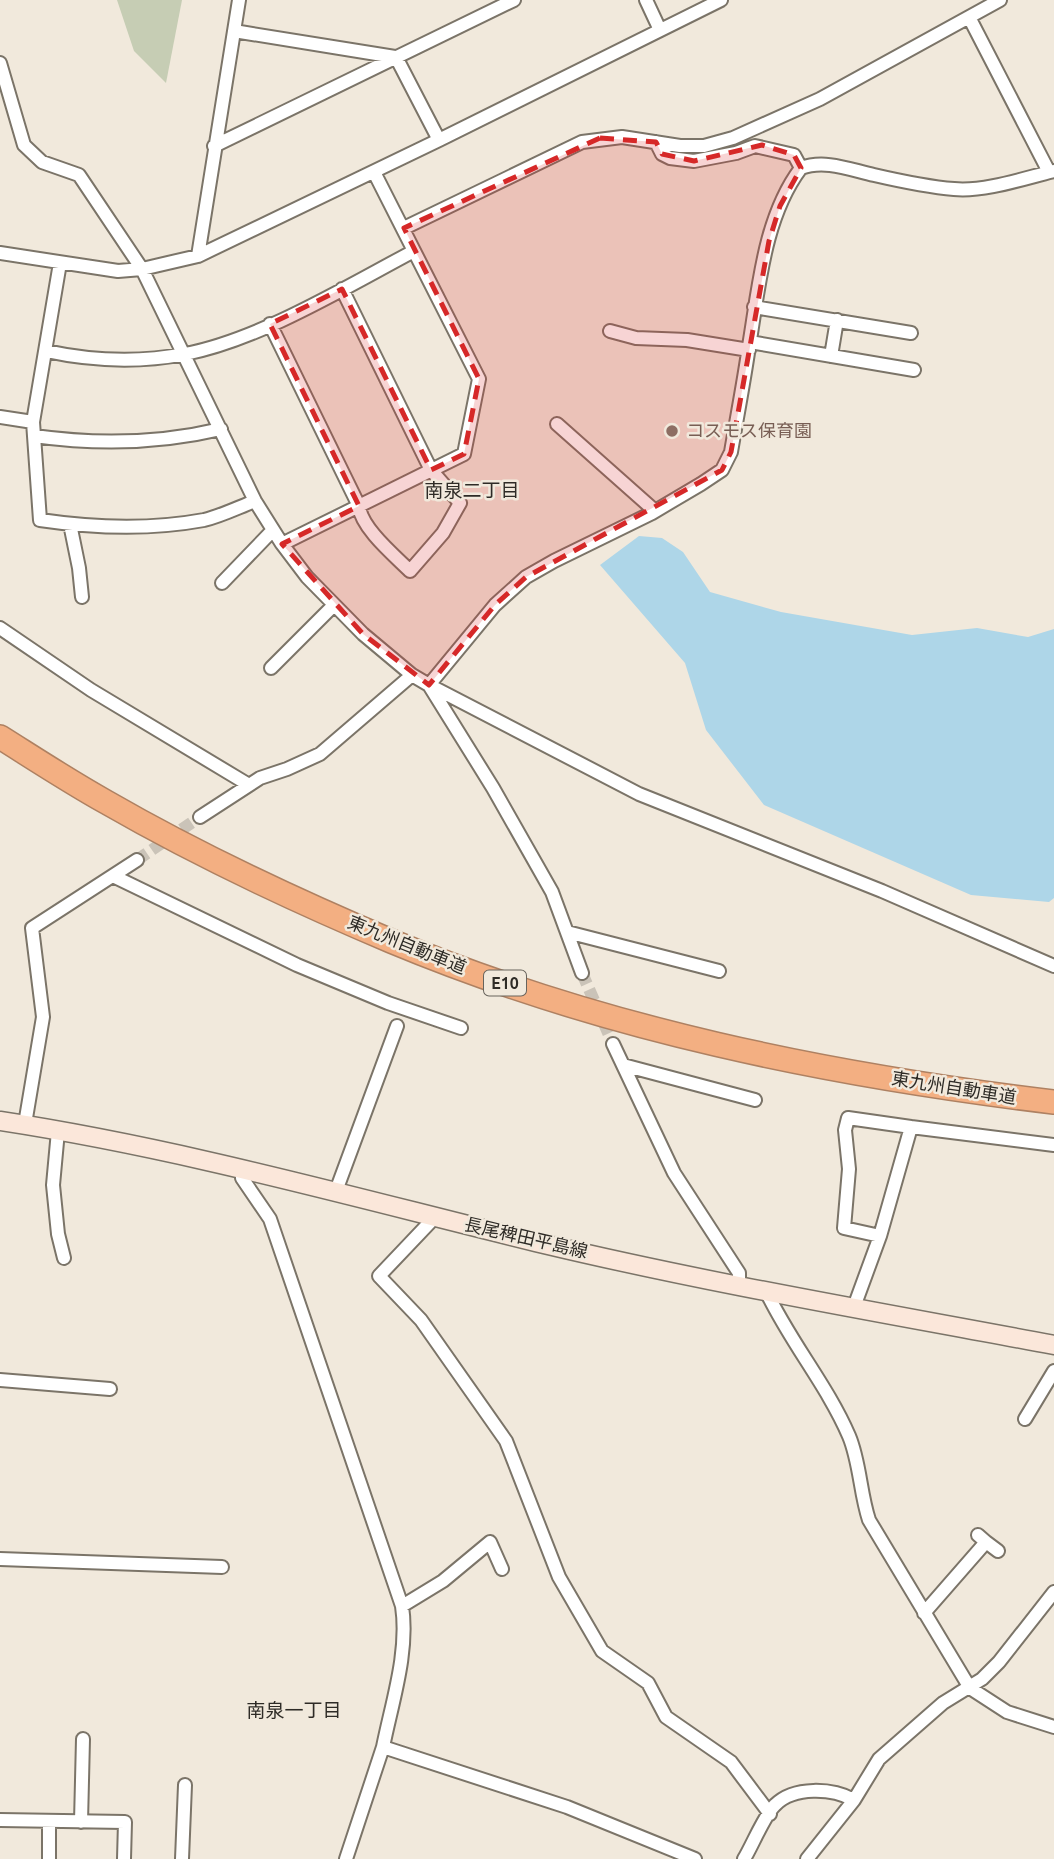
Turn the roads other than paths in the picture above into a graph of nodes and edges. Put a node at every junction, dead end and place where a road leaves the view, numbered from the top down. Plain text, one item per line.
1 (239, 0) edge
2 (646, 0) edge
3 (721, 0) edge
4 (1000, 0) edge
5 (506, 1) edge
6 (969, 17) junction
7 (660, 30) junction
8 (234, 31) junction
9 (396, 57) junction
10 (0, 64) edge
11 (439, 140) junction
12 (656, 142) junction
13 (214, 146) junction
14 (801, 168) junction
15 (374, 172) junction
16 (1051, 172) edge
17 (404, 228) junction
18 (414, 251) junction
19 (0, 253) edge
20 (198, 256) junction
21 (60, 263) junction
22 (142, 269) junction
23 (342, 289) junction
24 (754, 307) junction
25 (837, 320) junction
26 (270, 324) junction
27 (610, 331) dead end
28 (911, 333) dead end
29 (749, 346) junction
30 (46, 351) junction
31 (185, 354) junction
32 (831, 356) junction
33 (914, 370) dead end
34 (0, 416) edge
35 (33, 422) junction
36 (557, 424) dead end
37 (221, 429) junction
38 (34, 436) junction
39 (431, 470) junction
40 (255, 501) junction
41 (359, 506) junction
42 (655, 511) junction
43 (70, 524) junction
44 (273, 530) junction
45 (282, 544) junction
46 (222, 583) dead end
47 (82, 597) dead end
48 (334, 604) junction
49 (0, 628) edge
50 (271, 668) dead end
51 (412, 675) junction
52 (429, 685) junction
53 (0, 737) edge
54 (250, 785) junction
55 (200, 817) tunnel mouth
56 (137, 860) tunnel mouth
57 (113, 876) junction
58 (567, 932) junction
59 (1054, 966) edge
60 (719, 971) dead end
61 (582, 973) tunnel mouth
62 (397, 1026) dead end
63 (461, 1028) dead end
64 (613, 1044) tunnel mouth
65 (623, 1065) junction
66 (755, 1100) dead end
67 (1054, 1102) edge
68 (0, 1121) edge
69 (25, 1124) junction
70 (911, 1127) junction
71 (58, 1131) junction
72 (1054, 1144) edge
73 (244, 1168) junction
74 (336, 1191) junction
75 (435, 1217) junction
76 (880, 1236) junction
77 (64, 1258) dead end
78 (739, 1285) junction
79 (766, 1291) junction
80 (854, 1307) junction
81 (1054, 1345) edge
82 (1054, 1371) edge
83 (0, 1380) edge
84 (110, 1390) dead end
85 (1025, 1419) dead end
86 (998, 1551) dead end
87 (0, 1559) edge
88 (222, 1567) dead end
89 (502, 1569) dead end
90 (1054, 1592) edge
91 (402, 1606) junction
92 (923, 1613) junction
93 (970, 1688) junction
94 (1054, 1727) edge
95 (83, 1739) dead end
96 (383, 1747) junction
97 (185, 1785) dead end
98 (854, 1800) junction
99 (770, 1814) junction
100 (0, 1820) edge
101 (49, 1821) junction
102 (81, 1822) junction
103 (49, 1859) edge
104 (124, 1859) edge
105 (182, 1859) edge
106 (346, 1859) edge
107 (695, 1859) edge
108 (744, 1859) edge
109 (807, 1859) edge

1 - 8 street
2 - 7 street
3 - 7 street
4 - 6 street
5 - 9 street
6 - 12 street
6 - 16 street
7 - 11 street
8 - 9 street
8 - 13 street
9 - 11 street
9 - 13 street
10 - 22 street
11 - 15 street
12 - 14 street
12 - 17 street
13 - 20 street
14 - 16 street
14 - 24 street
15 - 17 street
15 - 20 street
17 - 18 street
18 - 23 street
18 - 39 street
19 - 21 street
20 - 22 street
21 - 22 street
21 - 30 street
22 - 31 street
23 - 26 street
23 - 39 street
24 - 25 street
24 - 29 street
25 - 28 street
25 - 32 street
26 - 31 street
26 - 41 street
27 - 29 street
29 - 32 street
29 - 42 street
30 - 31 street
30 - 35 street
31 - 37 street
32 - 33 street
34 - 35 street
35 - 38 street
36 - 42 street
37 - 38 street
37 - 40 street
38 - 43 street
39 - 41 street
39 - 41 street
40 - 43 street
40 - 44 street
41 - 45 street
42 - 52 street
43 - 47 street
44 - 45 street
44 - 46 street
45 - 48 street
48 - 50 street
48 - 51 street
49 - 54 street
51 - 52 street
51 - 54 street
52 - 58 street
52 - 59 street
53 - 67 highway, 東九州自動車道 / E10
54 - 55 street
56 - 57 street
57 - 63 street
57 - 69 street
58 - 60 street
58 - 61 street
62 - 74 street
64 - 65 street
65 - 66 street
65 - 78 street
68 - 69 main road, 長尾稗田平島線
69 - 71 main road, 長尾稗田平島線
70 - 72 street
70 - 76 street
70 - 76 street
71 - 73 main road, 長尾稗田平島線
71 - 77 street
73 - 74 main road, 長尾稗田平島線
73 - 91 street
74 - 75 main road, 長尾稗田平島線
75 - 78 main road, 長尾稗田平島線
75 - 99 street
76 - 80 street
78 - 79 main road, 長尾稗田平島線
79 - 80 main road, 長尾稗田平島線
79 - 92 street
80 - 81 main road, 長尾稗田平島線
82 - 85 street
83 - 84 street
86 - 92 street
87 - 88 street
89 - 91 street
90 - 93 street
91 - 96 street
92 - 93 street
93 - 94 street
93 - 98 street
95 - 102 street
96 - 106 street
96 - 107 street
97 - 105 street
98 - 99 street
98 - 109 street
99 - 108 street
100 - 101 street
101 - 102 street
101 - 103 street
102 - 104 street

